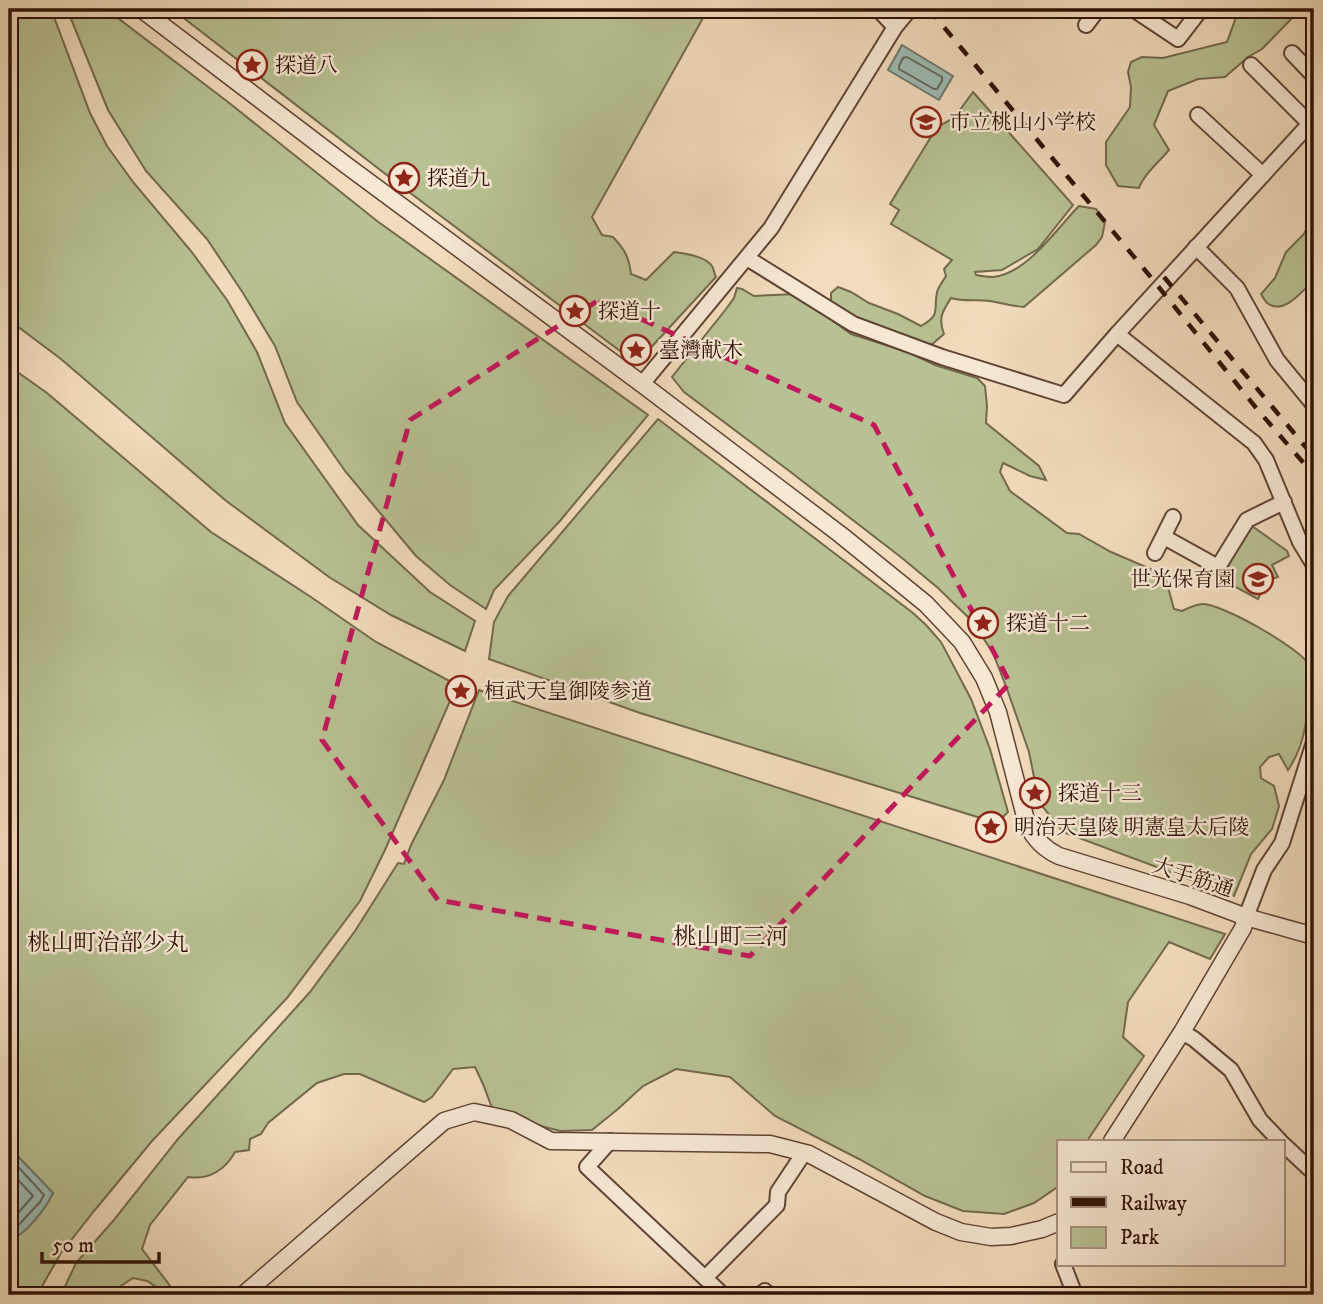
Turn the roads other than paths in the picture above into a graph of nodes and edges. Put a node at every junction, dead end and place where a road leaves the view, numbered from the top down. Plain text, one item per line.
1 (141, 9) edge
2 (878, 9) edge
3 (1098, 9) edge
4 (1133, 9) edge
5 (1201, 9) edge
6 (902, 17) edge
7 (1086, 24) dead end
8 (1292, 53) dead end
9 (1251, 65) dead end
10 (1314, 76) edge
11 (1198, 115) dead end
12 (1312, 122) edge
13 (1263, 176) junction
14 (1196, 247) junction
15 (747, 258) junction
16 (1117, 334) junction
17 (642, 384) junction
18 (1314, 405) edge
19 (1284, 502) junction
20 (1173, 517) dead end
21 (1164, 537) junction
22 (1155, 553) dead end
23 (1314, 565) edge
24 (1314, 742) edge
25 (1246, 917) junction
26 (1314, 936) edge
27 (1182, 1032) junction
28 (1113, 1140) edge
29 (1278, 1140) edge
30 (610, 1142) junction
31 (1284, 1146) edge
32 (804, 1153) junction
33 (1314, 1173) edge
34 (1057, 1223) edge
35 (1064, 1266) edge
36 (705, 1278) junction
37 (243, 1295) edge
38 (723, 1295) edge
39 (760, 1295) edge
40 (769, 1295) edge
41 (1075, 1295) edge

1 - 17 street
2 - 6 street
3 - 7 street
4 - 5 street
6 - 15 street
8 - 10 street
9 - 12 street
11 - 13 street
12 - 13 street
13 - 14 street
14 - 16 street
14 - 18 street
15 - 16 street
15 - 17 street
16 - 19 street
17 - 25 street, 大手筋通
19 - 21 street
19 - 23 street
20 - 21 street
21 - 22 street
24 - 25 street
25 - 26 street, 大手筋通
25 - 27 street
27 - 28 street
27 - 29 street
30 - 32 street
30 - 36 street
30 - 37 street
31 - 33 street
32 - 34 street
32 - 36 street
35 - 41 street
36 - 38 street
39 - 40 street

